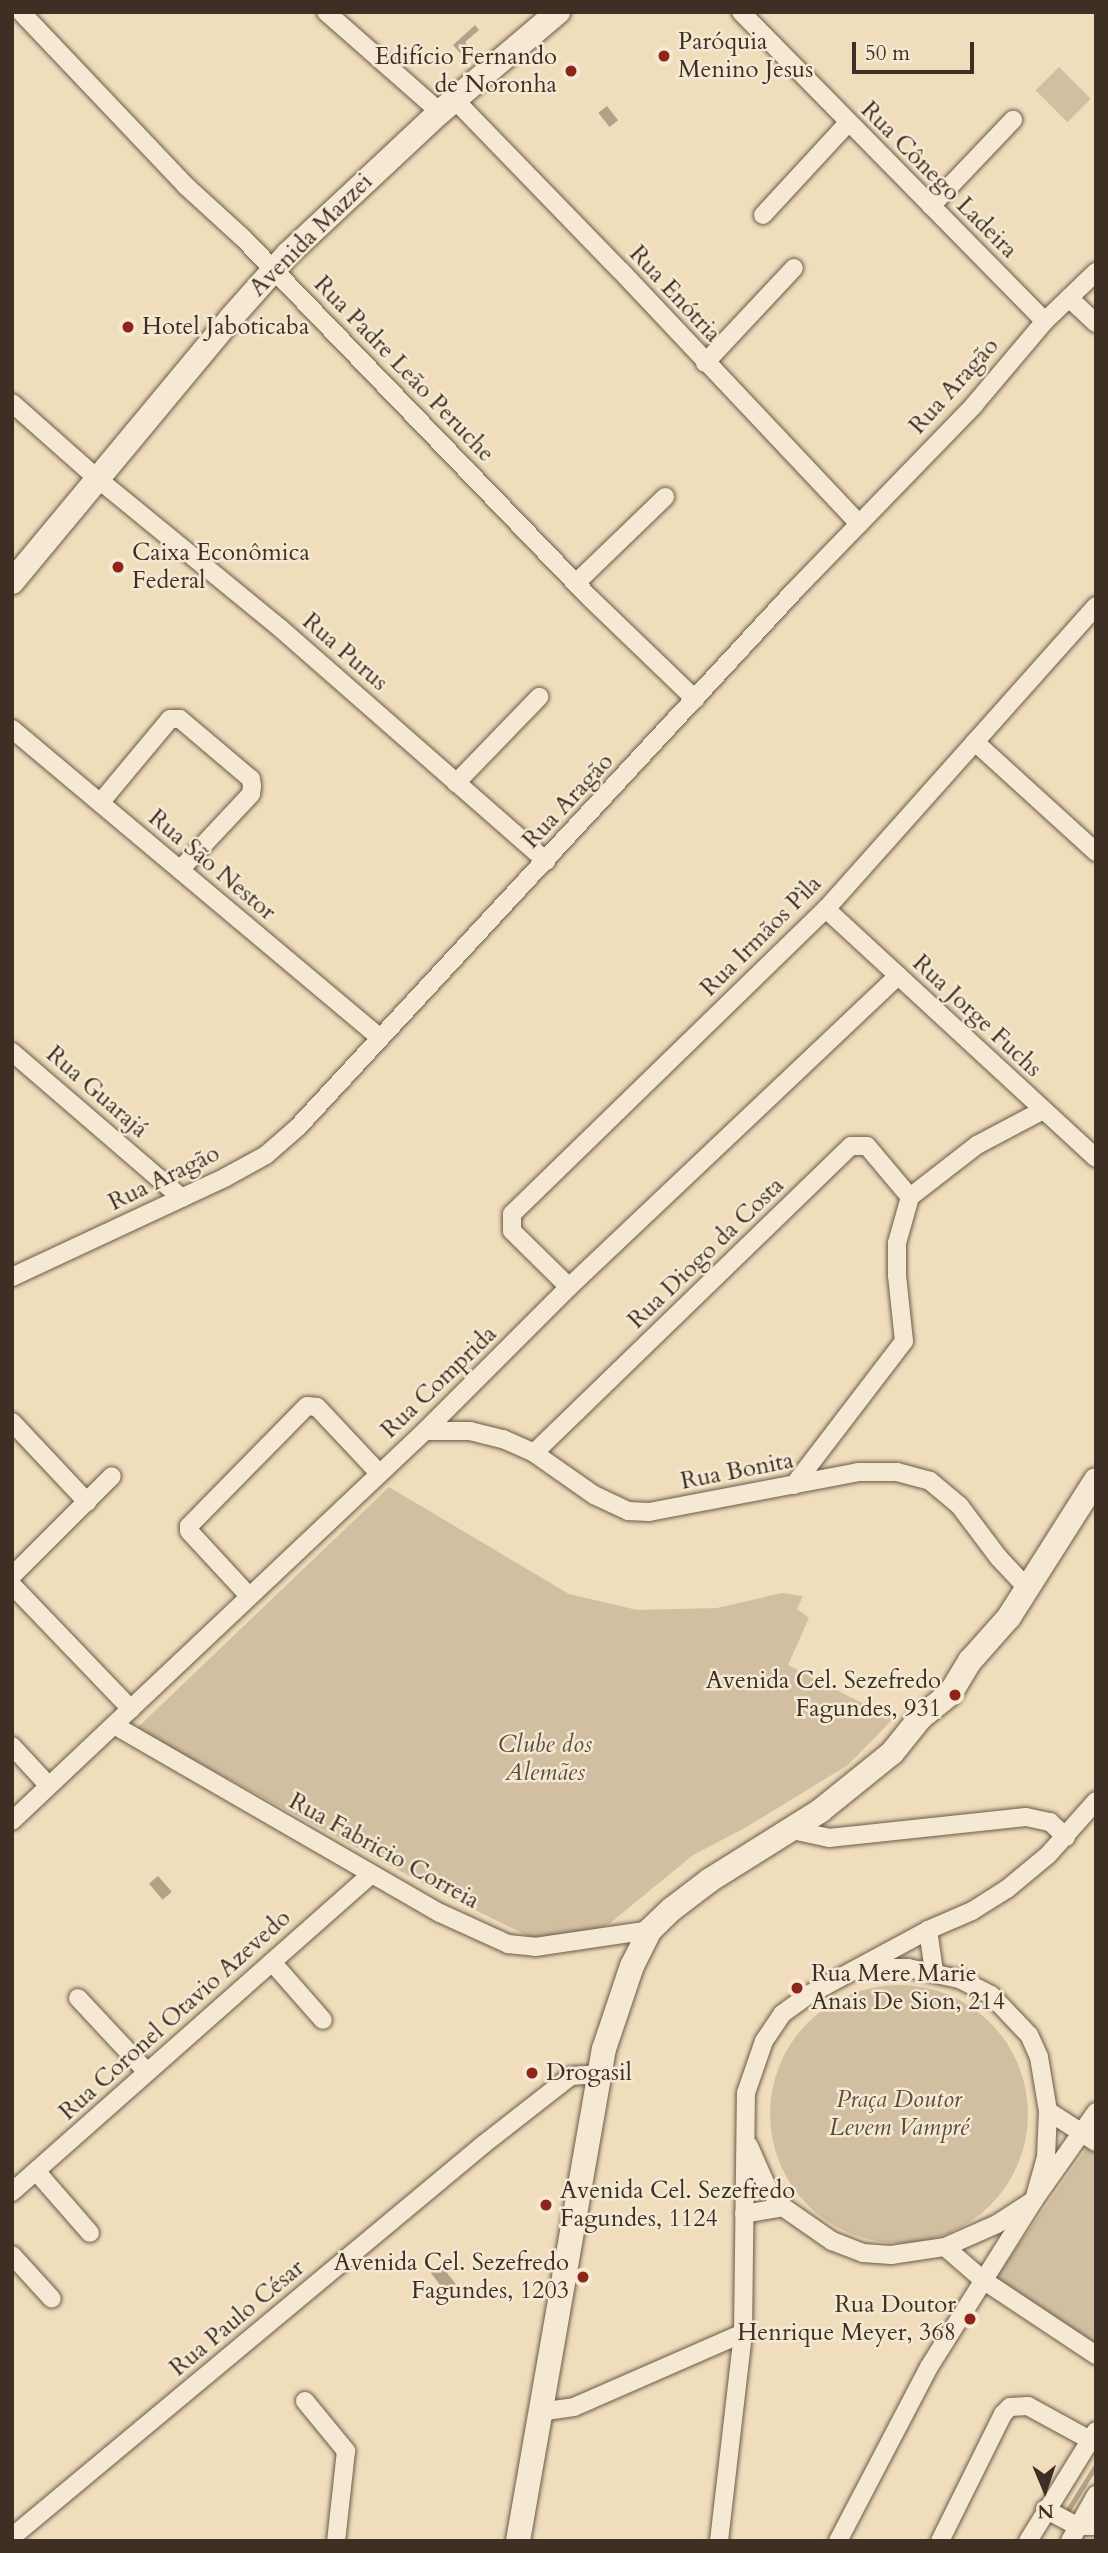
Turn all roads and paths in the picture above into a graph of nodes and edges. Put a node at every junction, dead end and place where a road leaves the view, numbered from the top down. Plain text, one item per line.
1 (20, 12) edge
2 (326, 12) edge
3 (558, 12) edge
4 (741, 12) edge
5 (447, 106) junction
6 (1013, 120) dead end
7 (848, 123) junction
8 (931, 206) junction
9 (763, 215) dead end
10 (794, 268) dead end
11 (273, 270) junction
12 (1096, 272) edge
13 (1069, 298) junction
14 (1045, 321) junction
15 (1096, 323) edge
16 (705, 363) junction
17 (12, 403) edge
18 (98, 479) junction
19 (664, 497) dead end
20 (859, 524) junction
21 (12, 582) edge
22 (576, 583) junction
23 (1096, 607) edge
24 (539, 696) dead end
25 (695, 699) junction
26 (12, 729) edge
27 (975, 742) junction
28 (456, 783) junction
29 (100, 803) junction
30 (1096, 852) edge
31 (546, 861) junction
32 (180, 870) junction
33 (826, 909) junction
34 (898, 976) junction
35 (380, 1038) junction
36 (12, 1052) edge
37 (1043, 1110) junction
38 (1096, 1158) edge
39 (910, 1197) junction
40 (182, 1198) junction
41 (12, 1277) edge
42 (569, 1287) junction
43 (12, 1422) edge
44 (425, 1431) junction
45 (534, 1453) junction
46 (379, 1473) junction
47 (1096, 1474) edge
48 (112, 1476) dead end
49 (1096, 1480) edge
50 (794, 1485) junction
51 (87, 1502) junction
52 (12, 1576) edge
53 (12, 1585) edge
54 (1023, 1585) junction
55 (249, 1596) junction
56 (131, 1709) junction
57 (114, 1725) junction
58 (12, 1746) edge
59 (49, 1786) junction
60 (1096, 1801) edge
61 (12, 1821) edge
62 (792, 1830) junction
63 (1066, 1837) junction
64 (370, 1874) junction
65 (650, 1930) junction
66 (928, 1930) junction
67 (272, 1962) junction
68 (860, 1969) junction
69 (934, 1971) junction
70 (78, 1998) dead end
71 (323, 2020) dead end
72 (147, 2073) junction
73 (598, 2074) junction
74 (1048, 2111) junction
75 (1096, 2112) edge
76 (746, 2136) junction
77 (1089, 2137) edge
78 (36, 2171) junction
79 (12, 2192) edge
80 (1034, 2200) junction
81 (783, 2207) junction
82 (744, 2214) junction
83 (90, 2233) dead end
84 (945, 2246) junction
85 (12, 2255) edge
86 (983, 2280) junction
87 (52, 2299) dead end
88 (743, 2333) junction
89 (1096, 2355) edge
90 (305, 2401) dead end
91 (538, 2412) junction
92 (1093, 2436) edge
93 (1096, 2495) edge
94 (1049, 2511) junction
95 (1096, 2526) edge
96 (1073, 2530) edge
97 (12, 2537) edge
98 (336, 2541) edge
99 (518, 2541) edge
100 (719, 2541) edge
101 (838, 2541) edge
102 (940, 2541) edge
103 (1028, 2541) edge

1 - 11 street, Rua Padre Leão Peruche
2 - 5 street, Rua Enótria
3 - 5 main road, Avenida Mazzei
4 - 7 street, Rua Cônego Ladeira
5 - 11 main road, Avenida Mazzei
5 - 16 street, Rua Enótria
6 - 8 street
7 - 8 street, Rua Cônego Ladeira
7 - 9 street
8 - 14 street, Rua Cônego Ladeira
10 - 16 street
11 - 18 main road, Avenida Mazzei
11 - 22 street, Rua Padre Leão Peruche
12 - 13 street, Rua Aragão
13 - 14 street, Rua Aragão
13 - 15 street
14 - 20 street, Rua Aragão
16 - 20 street, Rua Enótria
17 - 18 street, Rua Purus
18 - 21 main road, Avenida Mazzei
18 - 28 street, Rua Purus
19 - 22 street
20 - 25 street, Rua Aragão
22 - 25 street, Rua Padre Leão Peruche
23 - 27 street, Rua Irmãos Pìla
24 - 28 street
25 - 31 street, Rua Aragão
26 - 29 street, Rua São Nestor
27 - 30 street
27 - 33 street, Rua Irmãos Pìla
28 - 31 street, Rua Purus
29 - 32 street, Rua São Nestor
29 - 32 street
31 - 35 street, Rua Aragão
32 - 35 street, Rua São Nestor
33 - 34 street, Rua Jorge Fuchs
33 - 42 street, Rua Irmãos Pìla
34 - 37 street, Rua Jorge Fuchs
34 - 42 street, Rua Comprida
35 - 40 street, Rua Aragão
36 - 40 street, Rua Guarajá
37 - 38 street, Rua Jorge Fuchs
37 - 39 street
39 - 45 street, Rua Diogo da Costa
39 - 50 street
40 - 41 street, Rua Aragão
42 - 44 street, Rua Comprida
43 - 51 street
44 - 45 street, Rua Bonita
44 - 46 street, Rua Comprida
45 - 50 street, Rua Bonita
46 - 55 street, Rua Comprida
46 - 55 street
47 - 54 main road
48 - 51 street
49 - 54 main road
50 - 54 street, Rua Bonita
51 - 52 street
53 - 56 street
54 - 62 main road
55 - 56 street, Rua Comprida
56 - 57 street, Rua Comprida
57 - 59 street, Rua Comprida
57 - 64 street, Rua Fabricio Correia
58 - 59 street
59 - 61 street, Rua Comprida
60 - 63 street
62 - 63 street
62 - 65 main road
63 - 66 street
64 - 65 street, Rua Fabricio Correia
64 - 67 street, Rua Coronel Otavio Azevedo
65 - 73 main road
66 - 68 street
66 - 69 street
67 - 71 street
67 - 72 street, Rua Coronel Otavio Azevedo
68 - 69 street
68 - 76 street
69 - 74 street
70 - 72 street
72 - 78 street, Rua Coronel Otavio Azevedo
73 - 91 main road
73 - 97 street, Rua Paulo César
74 - 77 street
74 - 80 street
75 - 77 street
76 - 81 street
76 - 82 street
77 - 80 street
78 - 79 street, Rua Coronel Otavio Azevedo
78 - 83 street
80 - 84 street
80 - 86 street
81 - 82 street
81 - 84 street
82 - 88 street
84 - 86 street
85 - 87 street
86 - 89 street
86 - 101 street
88 - 91 street
88 - 100 street
90 - 98 street
91 - 99 main road
92 - 94 street
92 - 102 street
93 - 96 street
94 - 96 street
94 - 103 street
95 - 96 street

